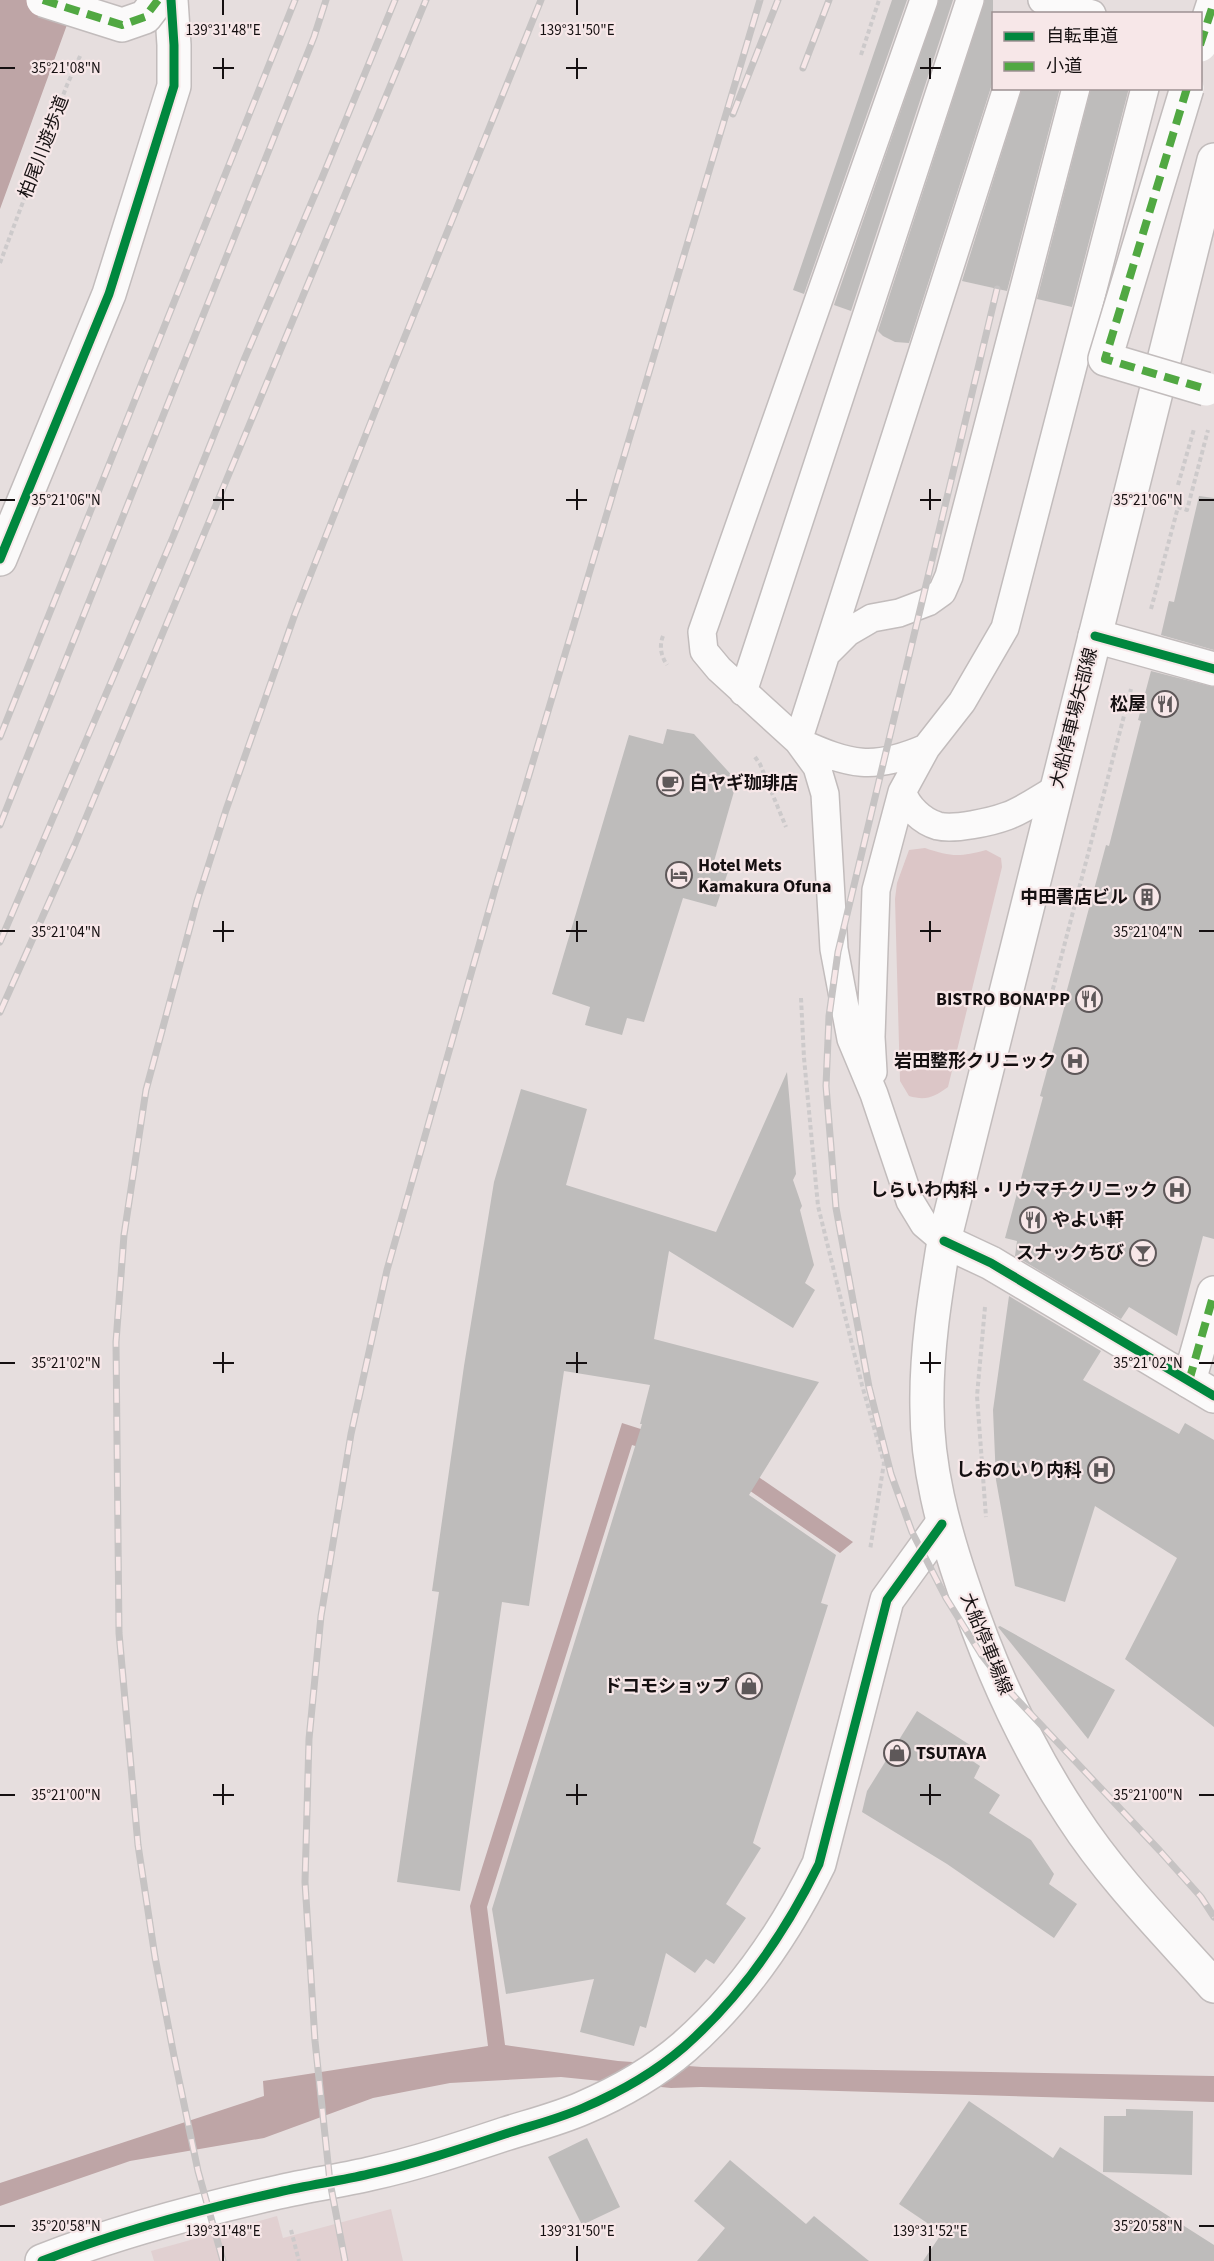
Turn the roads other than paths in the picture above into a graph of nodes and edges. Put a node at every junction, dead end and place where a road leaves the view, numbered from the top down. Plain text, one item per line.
1 (43, 0) edge
2 (158, 0) edge
3 (171, 0) edge
4 (924, 0) edge
5 (970, 0) edge
6 (1042, 0) edge
7 (1214, 2) edge
8 (1085, 12) edge
9 (1202, 39) edge
10 (1006, 90) edge
11 (1076, 90) edge
12 (1144, 90) edge
13 (1186, 90) edge
14 (1214, 160) edge
15 (1206, 389) dead end
16 (0, 559) edge
17 (1095, 636) junction
18 (826, 654) junction
19 (1214, 669) edge
20 (742, 692) junction
21 (798, 741) junction
22 (926, 748) junction
23 (1056, 789) junction
24 (902, 792) junction
25 (874, 1094) junction
26 (944, 1241) junction
27 (1214, 1293) edge
28 (1202, 1389) edge
29 (942, 1524) junction
30 (1214, 1986) edge
31 (42, 2261) edge

1 - 2 street, bridge
3 - 16 street
4 - 20 lane
5 - 20 lane
6 - 8 lane
7 - 9 street, bridge
10 - 18 lane
11 - 18 lane
12 - 22 lane
13 - 15 street, bridge
14 - 17 street, 大船停車場矢部線
17 - 19 street
17 - 23 street, 大船停車場矢部線
18 - 21 lane
20 - 21 lane
21 - 22 lane
21 - 25 lane
22 - 24 lane
23 - 24 lane
23 - 26 street, 大船停車場矢部線
24 - 25 lane
25 - 26 lane
26 - 28 street
26 - 29 street, 大船停車場線
27 - 28 street
29 - 30 street, 大船停車場線
29 - 31 street

